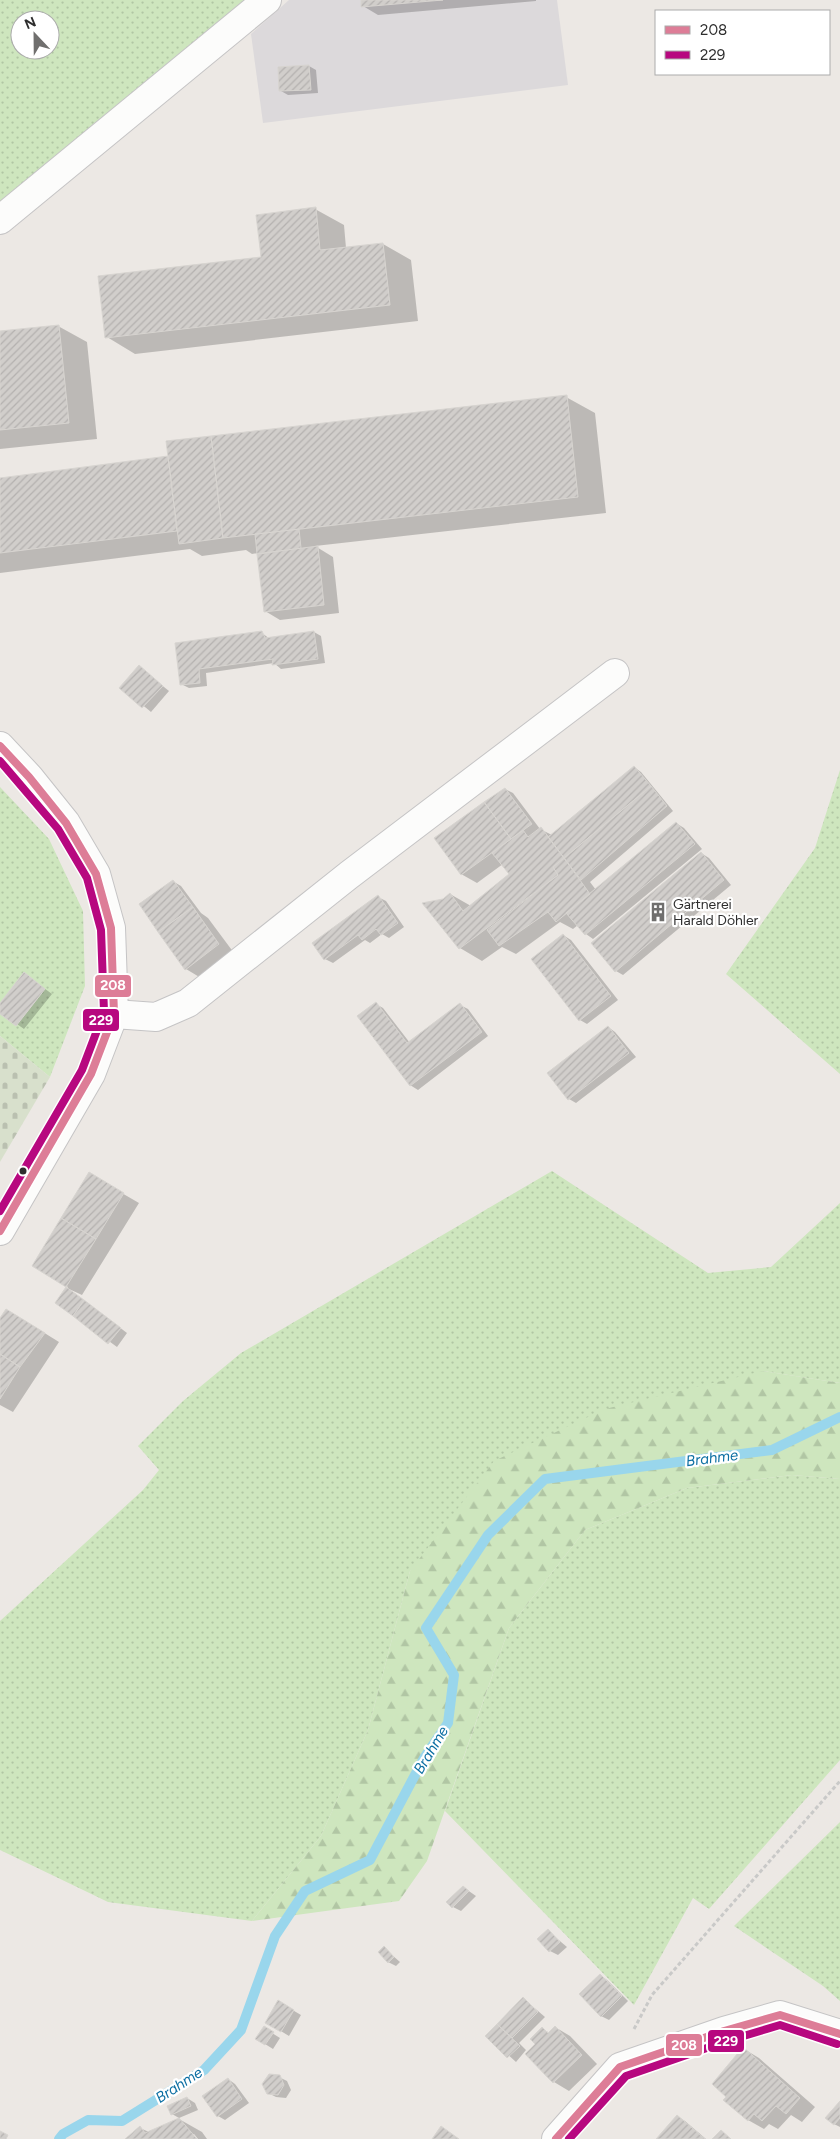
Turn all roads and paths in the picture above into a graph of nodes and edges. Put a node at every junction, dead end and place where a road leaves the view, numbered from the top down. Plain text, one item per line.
1 (267, 0) edge
2 (0, 220) edge
3 (615, 673) dead end
4 (0, 746) edge
5 (114, 1014) junction
6 (0, 1231) edge
7 (840, 1780) edge
8 (840, 2034) edge
9 (620, 2067) junction
10 (556, 2139) edge

1 - 2 street
3 - 5 street
4 - 5 street
5 - 6 street
7 - 9 path
8 - 9 street
9 - 10 street

